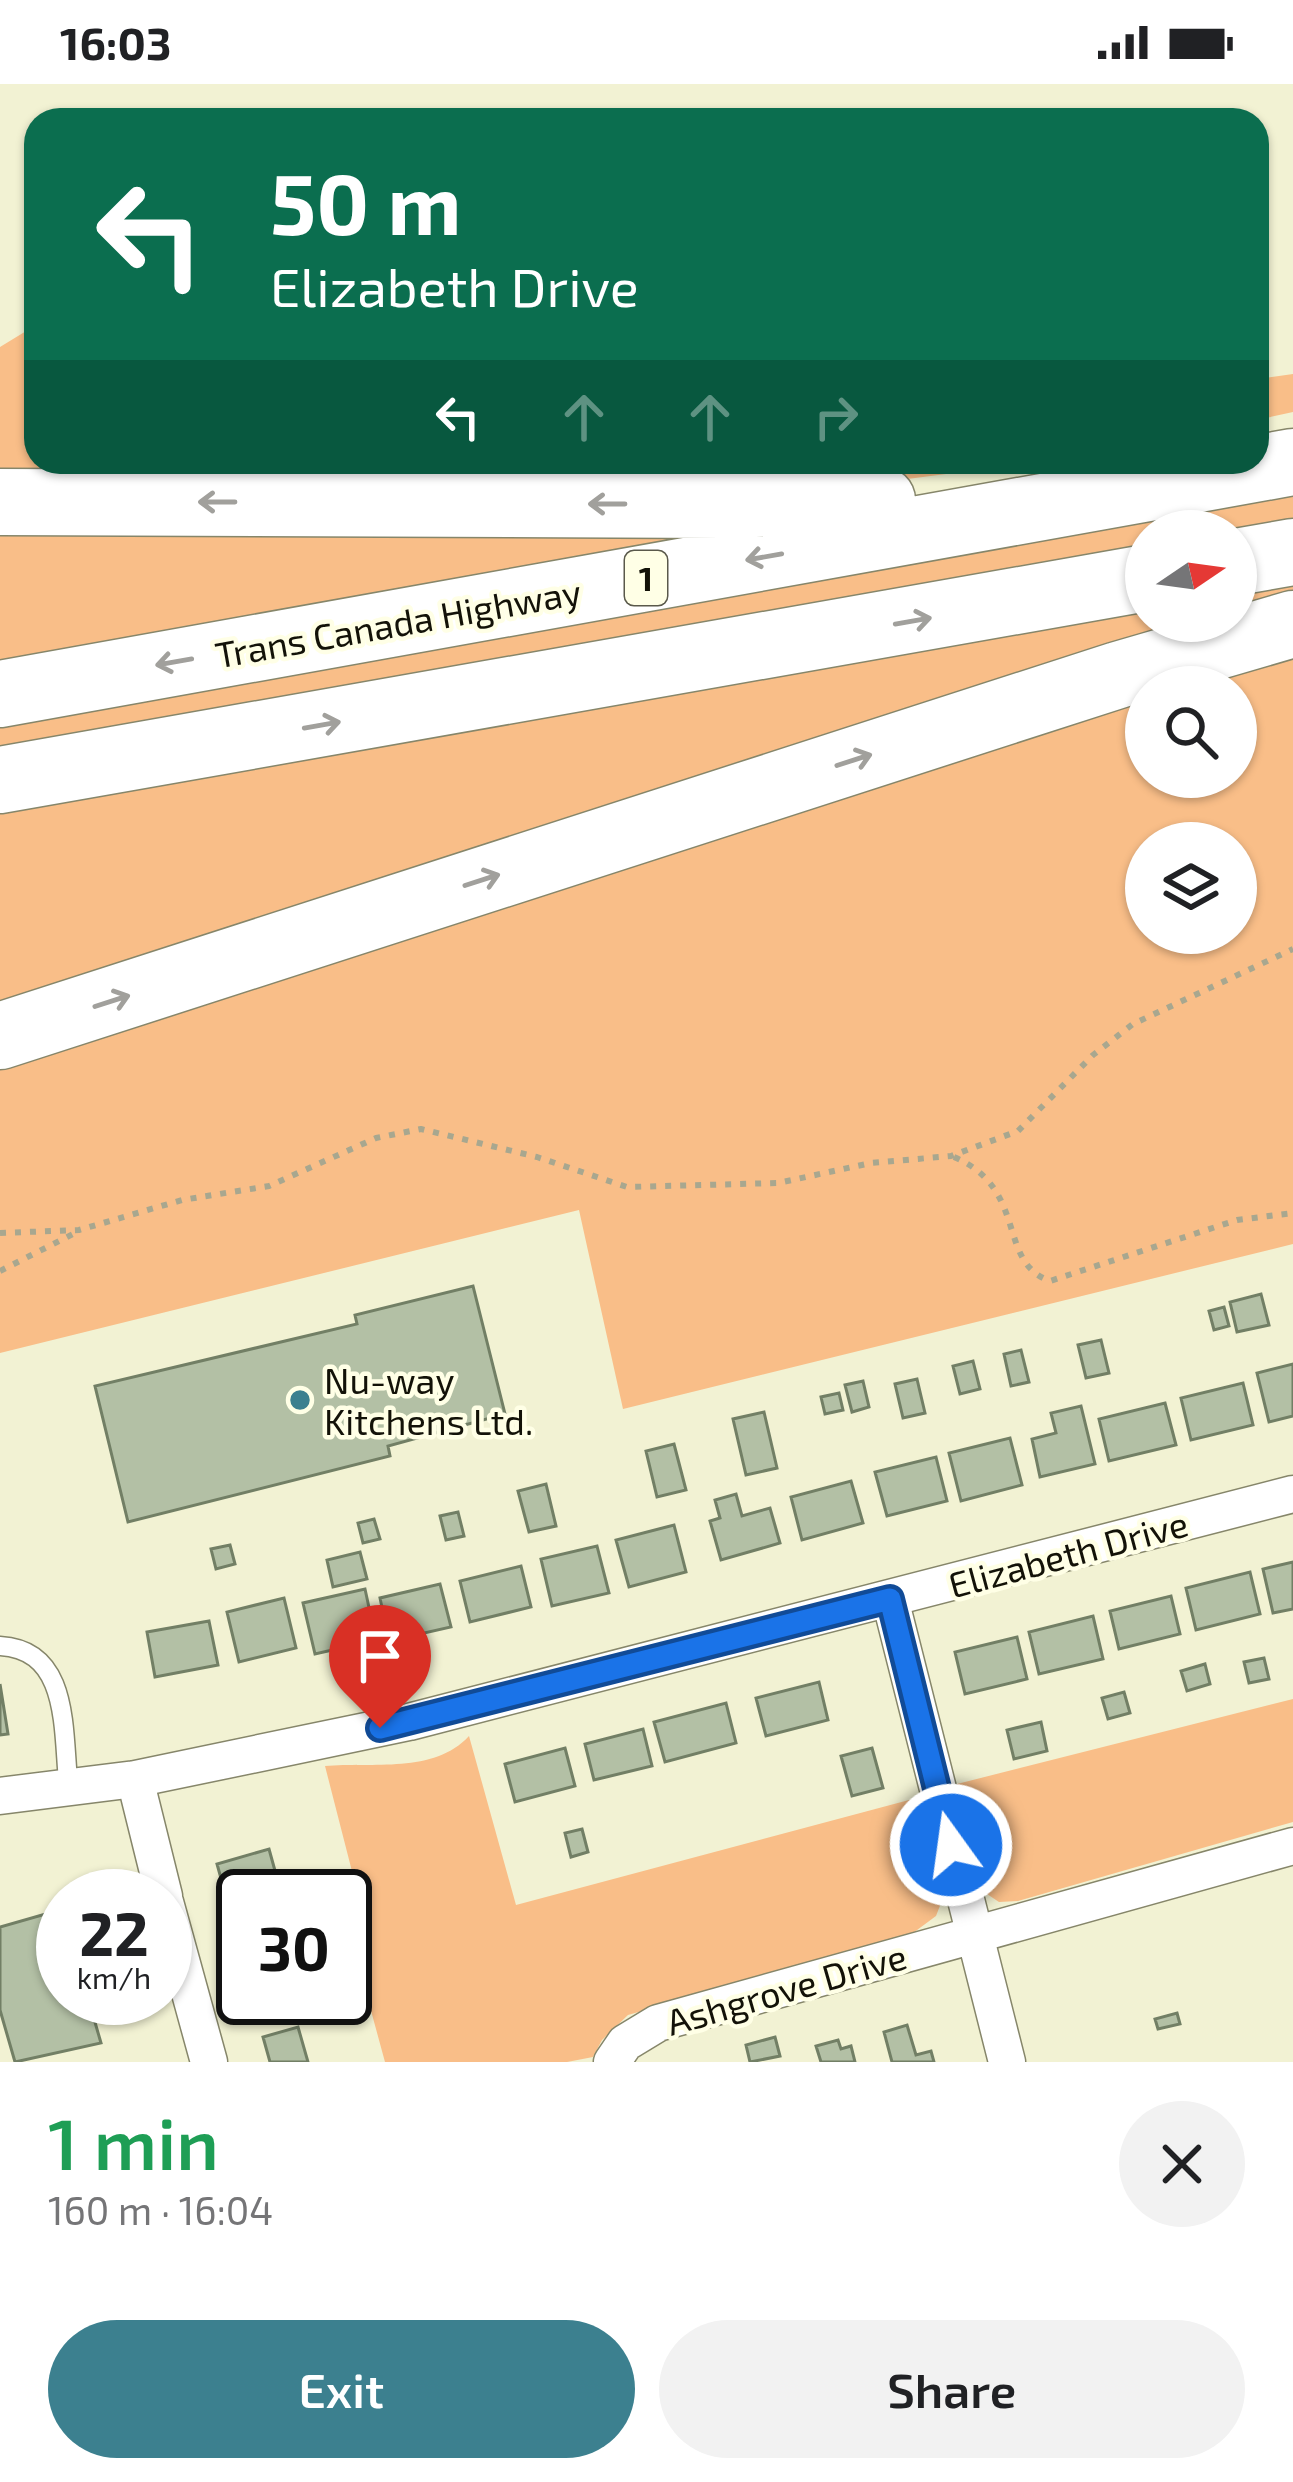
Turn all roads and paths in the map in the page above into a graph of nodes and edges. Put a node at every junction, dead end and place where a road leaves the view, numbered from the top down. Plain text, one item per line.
1 (1073, 474) edge
2 (1226, 474) edge
3 (0, 502) edge
4 (1293, 552) edge
5 (1257, 558) edge
6 (1125, 582) edge
7 (1293, 624) edge
8 (0, 694) edge
9 (0, 780) edge
10 (1293, 949) edge
11 (0, 1036) edge
12 (951, 1156) junction
13 (1293, 1213) edge
14 (79, 1230) junction
15 (0, 1233) edge
16 (0, 1271) edge
17 (1293, 1494) edge
18 (890, 1599) junction
19 (0, 1646) edge
20 (135, 1779) junction
21 (69, 1790) junction
22 (0, 1796) edge
23 (1293, 1846) edge
24 (157, 1869) edge
25 (973, 1934) junction
26 (192, 2003) edge
27 (208, 2062) edge
28 (612, 2062) edge
29 (1007, 2062) edge

1 -> 3 highway
2 -> 8 highway, Trans Canada Highway / 1
4 - 5 highway
9 -> 6 highway
11 -> 7 highway
10 - 12 path
12 - 13 path
12 - 14 path
14 - 15 path
14 - 16 path
17 - 18 street, Elizabeth Drive
18 - 20 street, Elizabeth Drive
18 - 25 street
19 - 21 lane
20 - 21 street, Elizabeth Drive
20 - 24 street
21 - 22 street, Elizabeth Drive
23 - 25 street, Ashgrove Drive
25 - 28 street, Ashgrove Drive
25 - 29 street
26 - 27 street

